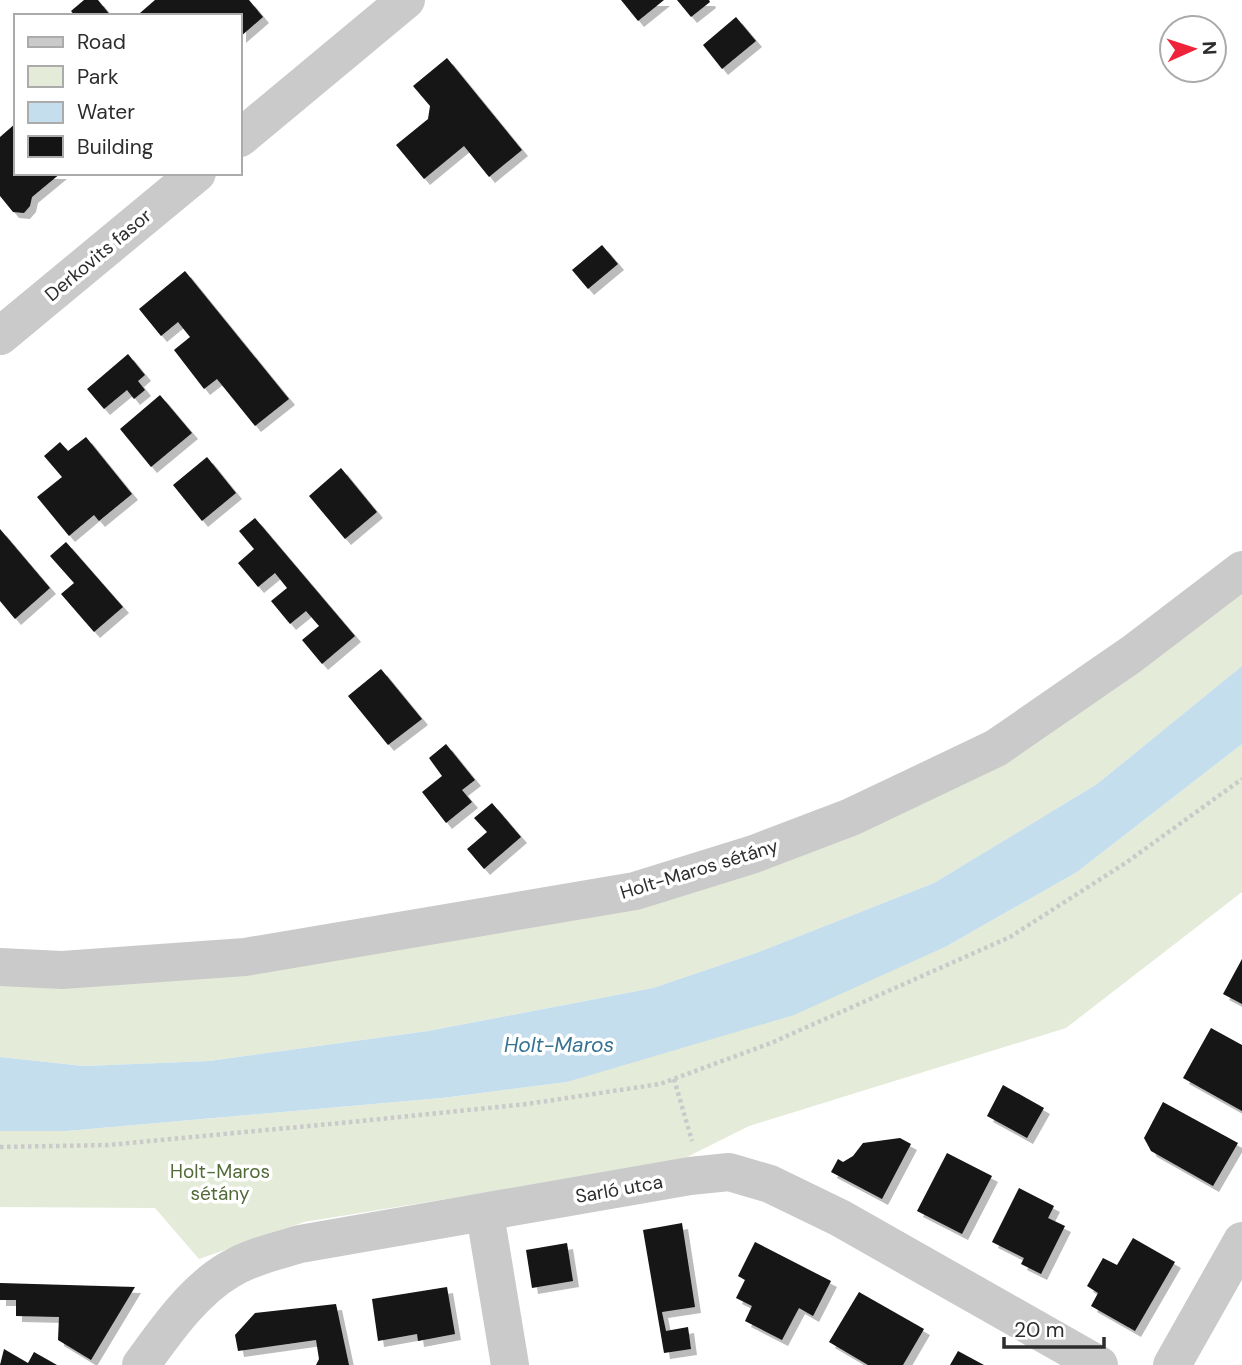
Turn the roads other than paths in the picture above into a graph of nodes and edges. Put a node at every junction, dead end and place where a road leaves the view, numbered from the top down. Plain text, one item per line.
1 (406, 0) edge
2 (242, 136) edge
3 (195, 175) edge
4 (0, 336) edge
5 (1242, 570) edge
6 (0, 967) edge
7 (485, 1214) junction
8 (1240, 1250) edge
9 (141, 1365) edge
10 (510, 1365) edge
11 (1099, 1365) edge
12 (1172, 1365) edge

1 - 2 street
3 - 4 street, Derkovits fasor
5 - 6 street, Holt-Maros sétány
7 - 9 street, Sarló utca
7 - 10 street
7 - 11 street, Sarló utca
8 - 12 street

